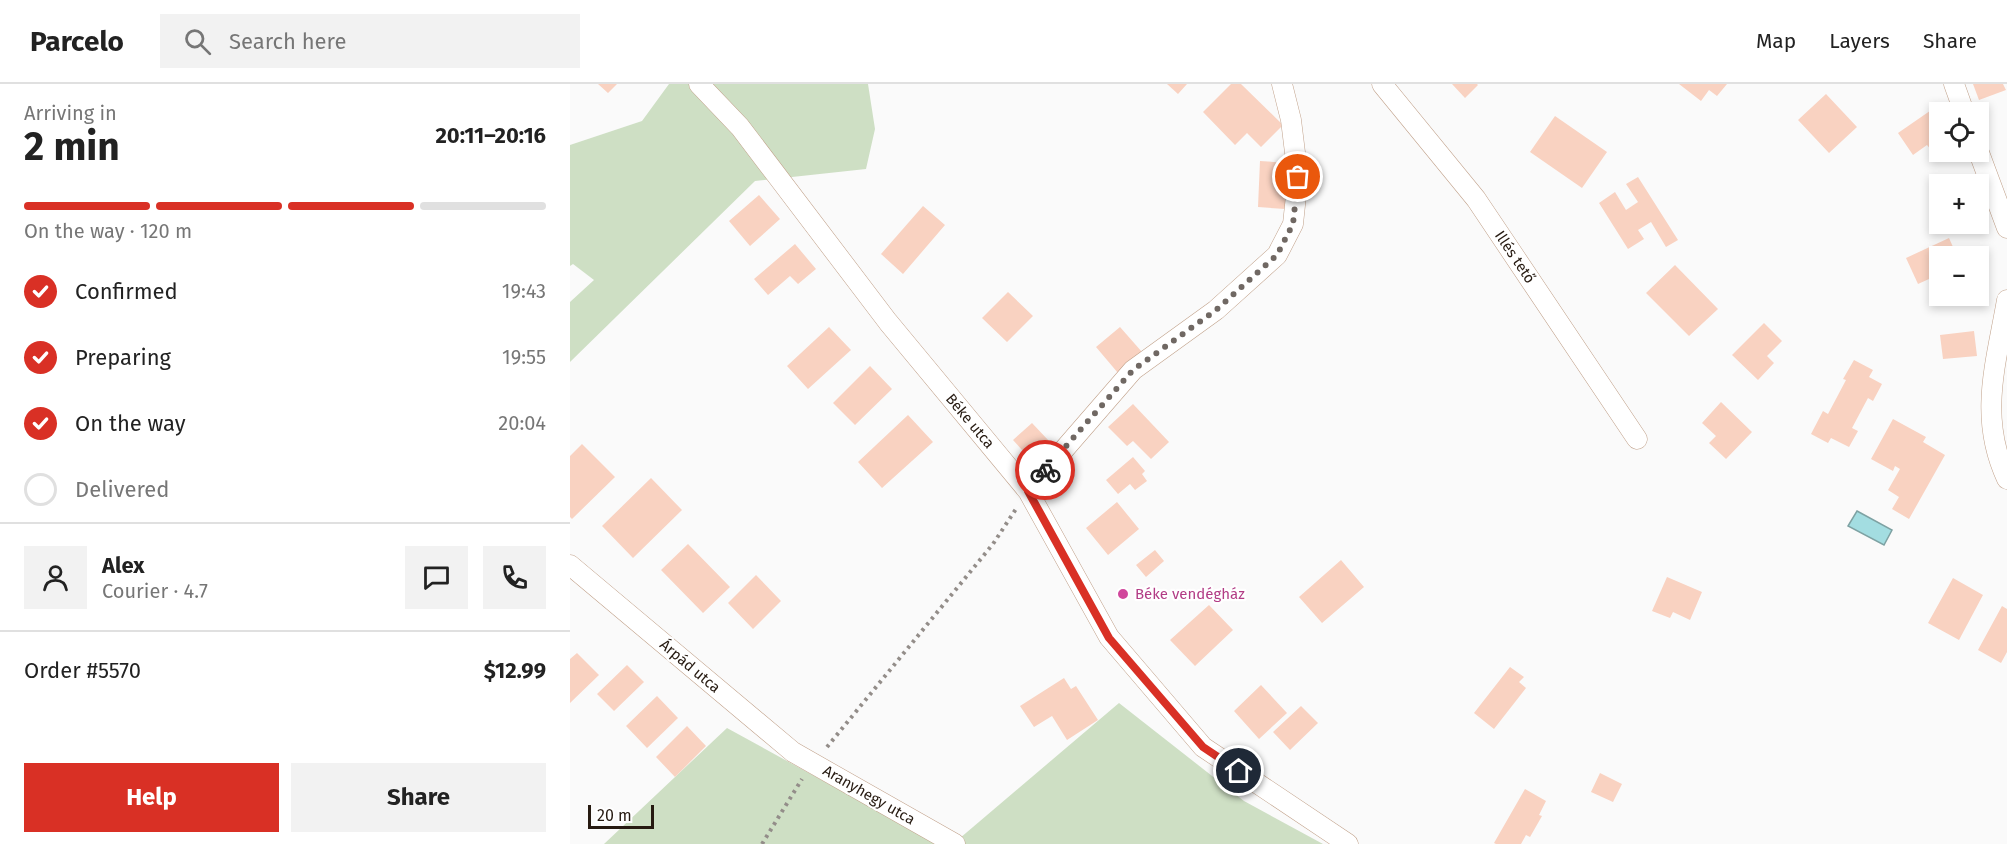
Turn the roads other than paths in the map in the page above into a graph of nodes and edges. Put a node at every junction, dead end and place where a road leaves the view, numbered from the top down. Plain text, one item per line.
1 (699, 84) edge
2 (1282, 84) edge
3 (1382, 84) edge
4 (1954, 84) edge
5 (1960, 102) edge
6 (1982, 162) edge
7 (2007, 228) edge
8 (2007, 300) edge
9 (1637, 439) dead end
10 (2007, 479) edge
11 (1028, 491) junction
12 (570, 565) edge
13 (813, 763) joint
14 (955, 844) edge
15 (1348, 844) edge

1 - 11 street, Béke utca
2 - 11 street
3 - 9 street, Illés tető
4 - 5 street
6 - 7 street
8 - 10 street
11 - 15 street, Béke utca
12 - 13 street, Árpád utca
13 - 14 street, Aranyhegy utca

